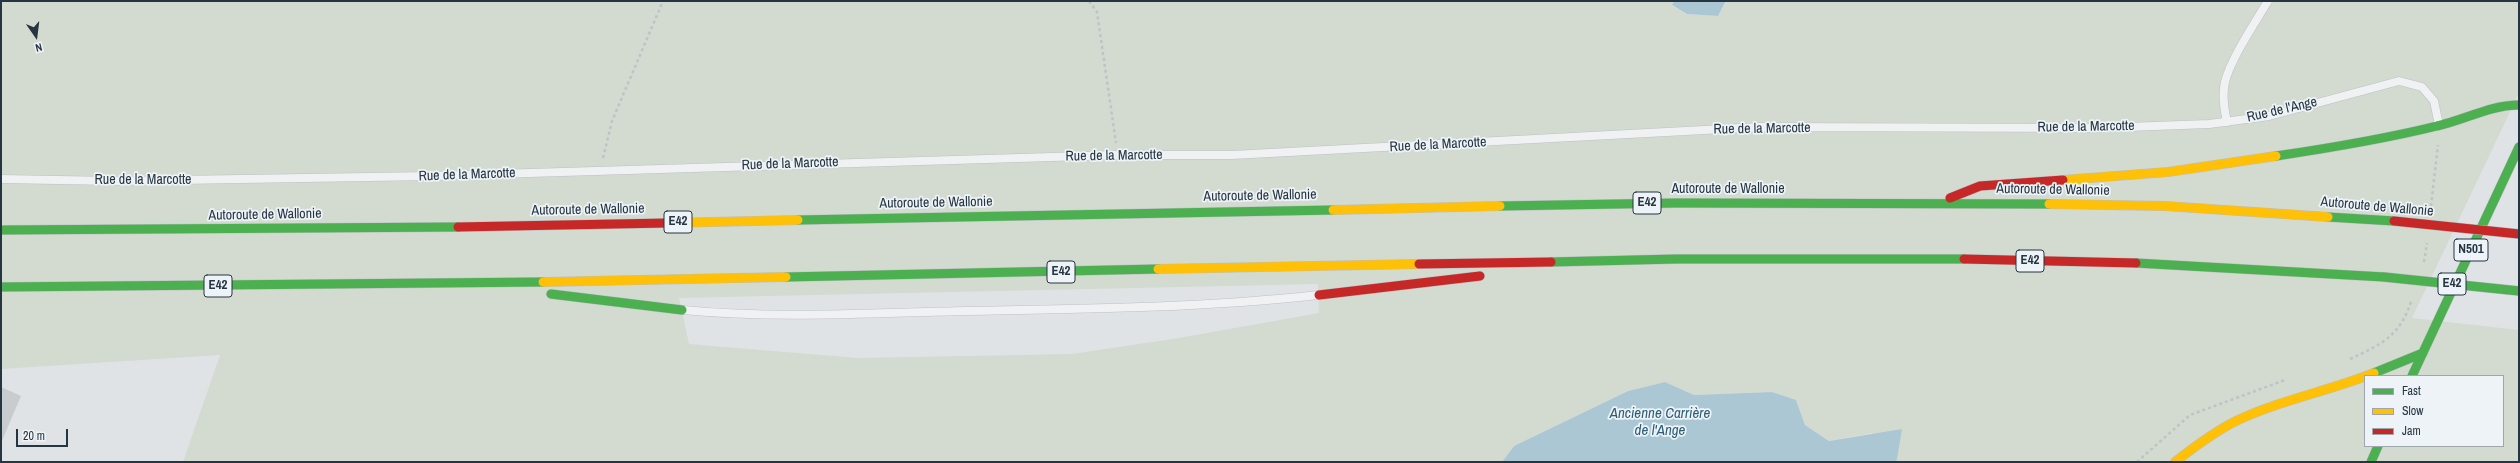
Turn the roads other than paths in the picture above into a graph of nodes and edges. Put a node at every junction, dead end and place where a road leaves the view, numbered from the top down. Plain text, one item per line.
1 (2268, 1) edge
2 (2519, 105) edge
3 (2227, 122) junction
4 (2439, 126) junction
5 (2519, 147) edge
6 (1, 179) edge
7 (1939, 202) junction
8 (1, 230) edge
9 (2519, 234) edge
10 (1554, 263) junction
11 (435, 284) junction
12 (1, 287) edge
13 (2519, 291) edge
14 (1319, 295) joint
15 (682, 310) joint
16 (2423, 353) junction
17 (2367, 375) edge
18 (2412, 375) edge
19 (2364, 376) edge
20 (2378, 447) edge
21 (2174, 462) edge
22 (2370, 462) edge

1 - 3 lane, Rue de l'Ange
2 - 4 main road
3 - 4 lane, Rue de l'Ange
3 - 6 lane, Rue de la Marcotte
4 - 7 main road
5 - 16 main road, N501
7 - 8 main road, Autoroute de Wallonie / E42
7 - 9 main road, Autoroute de Wallonie / E42, bridge
10 - 11 main road, E42
10 - 13 main road, E42, bridge
10 - 14 main road
11 - 12 main road, E42
11 - 15 main road
14 - 15 lane
16 - 17 main road
16 - 18 main road, N501
19 - 21 main road
20 - 22 main road

